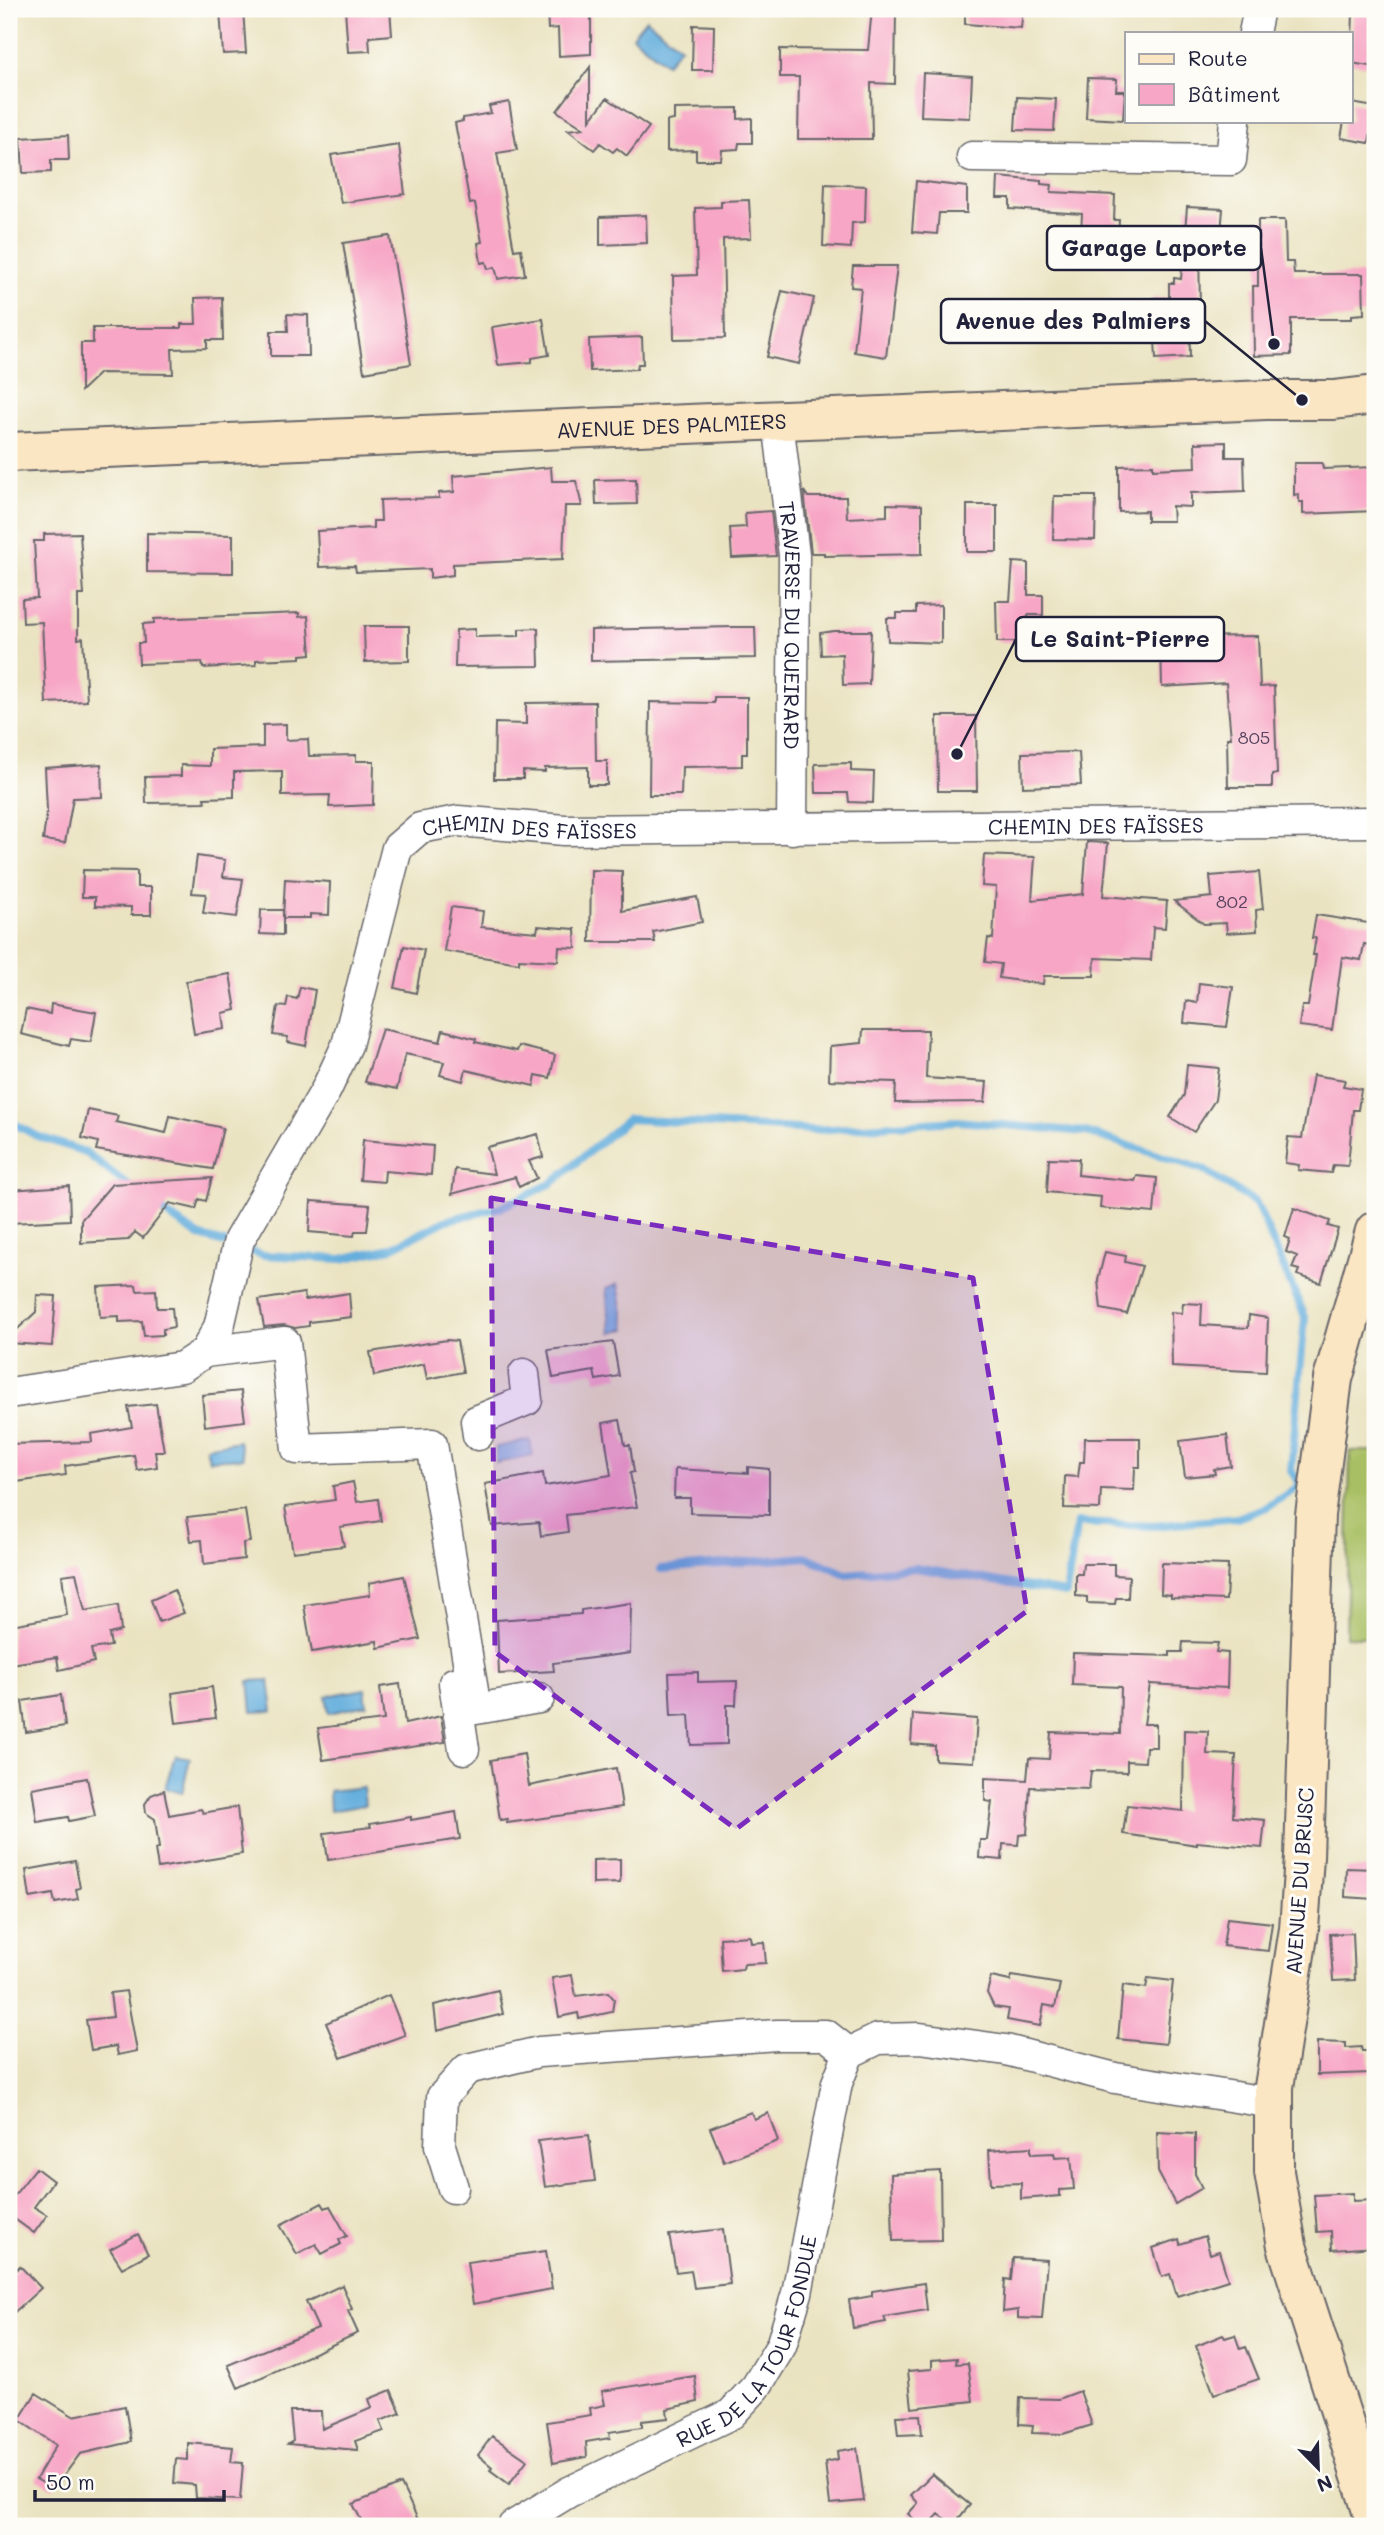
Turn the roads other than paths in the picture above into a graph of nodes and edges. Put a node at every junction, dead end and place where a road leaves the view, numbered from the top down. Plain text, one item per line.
1 (1259, 9) edge
2 (1254, 32) edge
3 (1235, 122) edge
4 (972, 157) dead end
5 (1375, 395) edge
6 (1334, 400) junction
7 (1375, 416) edge
8 (778, 421) junction
9 (9, 452) edge
10 (1375, 822) edge
11 (792, 829) junction
12 (1375, 1231) edge
13 (205, 1352) junction
14 (524, 1374) dead end
15 (9, 1393) edge
16 (432, 1444) junction
17 (454, 1576) junction
18 (539, 1698) dead end
19 (464, 1749) dead end
20 (849, 2053) junction
21 (1273, 2103) junction
22 (453, 2188) dead end
23 (1375, 2520) edge
24 (513, 2526) edge

1 - 2 street
3 - 4 street
5 - 6 main road, AVENUE DES PALMIERS
6 - 7 main road, AVENUE DES PALMIERS
6 - 8 main road, AVENUE DES PALMIERS
8 - 9 main road, AVENUE DES PALMIERS
8 - 11 street, TRAVERSE DU QUEIRARD
10 - 11 street, CHEMIN DES FAÏSSES
11 - 13 street, CHEMIN DES FAÏSSES
12 - 21 main road, AVENUE DU BRUSC
13 - 15 street
13 - 16 street
14 - 16 street
16 - 17 street
17 - 18 street
17 - 19 street
20 - 21 street
20 - 22 street
20 - 24 street, RUE DE LA TOUR FONDUE
21 - 23 main road, AVENUE DU BRUSC

